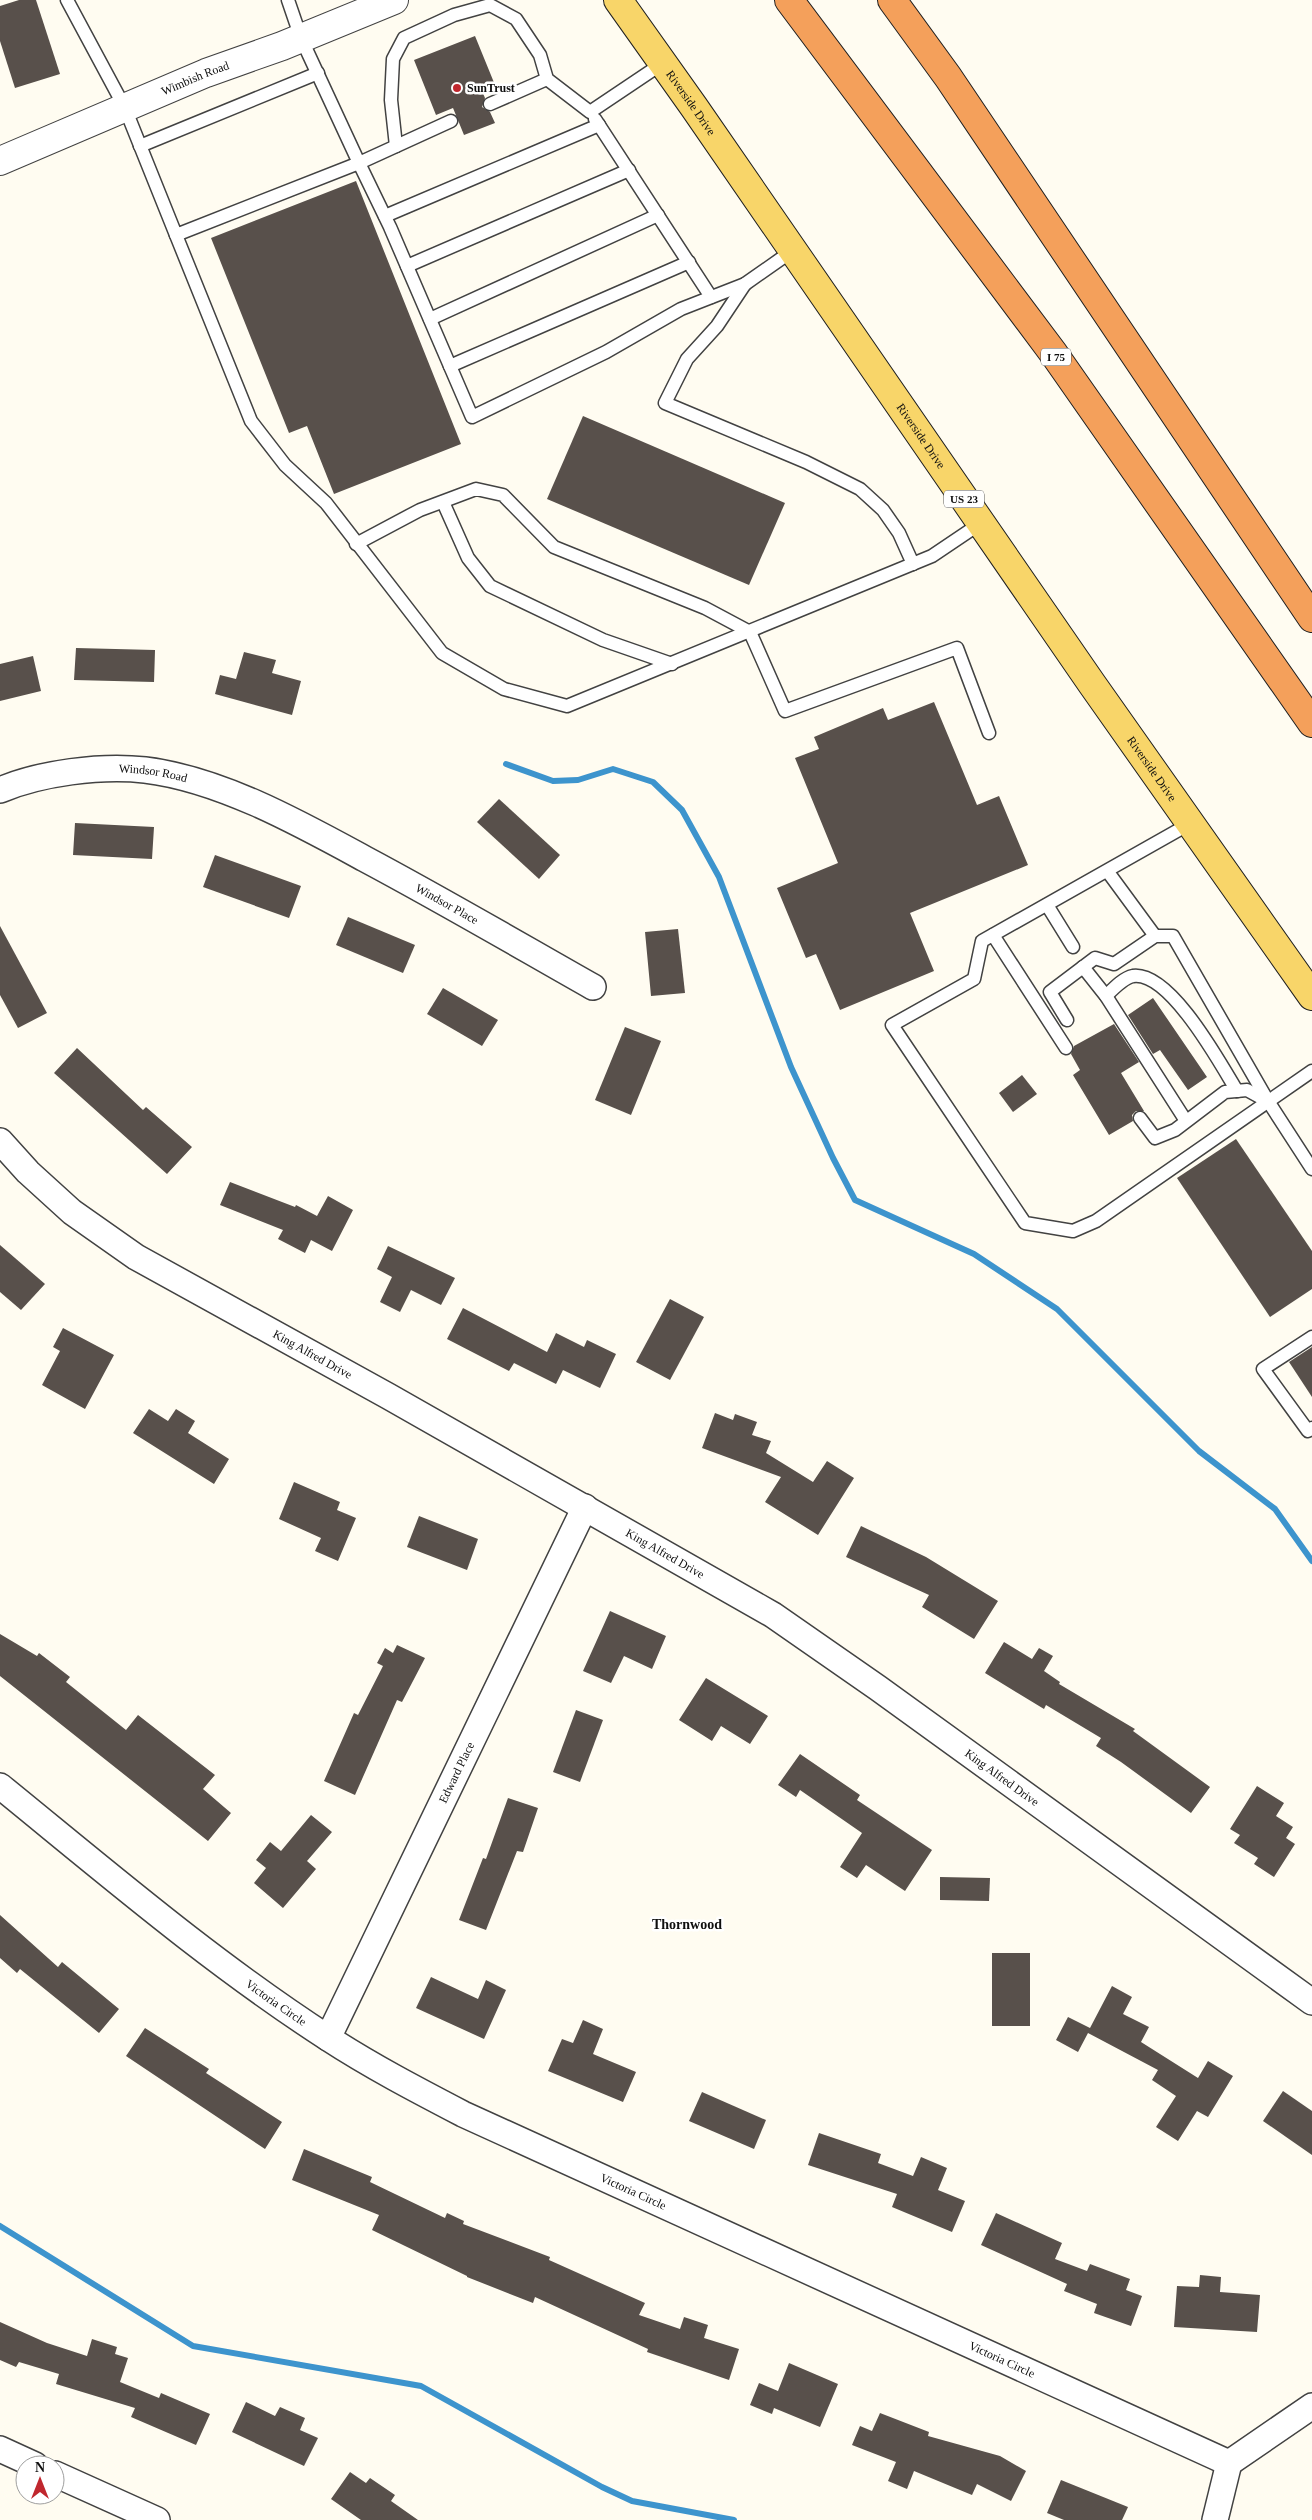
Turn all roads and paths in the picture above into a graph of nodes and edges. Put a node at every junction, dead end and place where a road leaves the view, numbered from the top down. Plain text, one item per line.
1 (67, 0) edge
2 (288, 0) edge
3 (394, 0) edge
4 (618, 0) edge
5 (788, 0) edge
6 (892, 0) edge
7 (301, 38) junction
8 (663, 63) junction
9 (318, 73) junction
10 (547, 79) junction
11 (490, 104) dead end
12 (125, 108) junction
13 (590, 112) junction
14 (451, 121) dead end
15 (599, 125) junction
16 (140, 146) junction
17 (396, 146) junction
18 (0, 161) edge
19 (359, 162) junction
20 (628, 170) junction
21 (658, 215) junction
22 (385, 216) junction
23 (176, 235) junction
24 (792, 251) junction
25 (689, 262) junction
26 (407, 266) junction
27 (745, 284) junction
28 (711, 297) junction
29 (430, 319) junction
30 (450, 366) junction
31 (443, 502) junction
32 (981, 523) junction
33 (356, 544) junction
34 (913, 564) junction
35 (1312, 618) edge
36 (750, 632) junction
37 (672, 664) junction
38 (1312, 724) edge
39 (989, 733) dead end
40 (0, 790) edge
41 (1191, 823) junction
42 (299, 824) joint
43 (1108, 872) junction
44 (1047, 905) junction
45 (993, 935) junction
46 (1155, 936) junction
47 (1073, 947) dead end
48 (1083, 968) junction
49 (593, 987) dead end
50 (1106, 996) junction
51 (1312, 996) edge
52 (1067, 1020) dead end
53 (1066, 1048) dead end
54 (1312, 1071) edge
55 (1237, 1091) junction
56 (1268, 1101) junction
57 (1140, 1118) dead end
58 (1186, 1121) junction
59 (0, 1141) edge
60 (1312, 1169) edge
61 (1312, 1337) edge
62 (1312, 1428) edge
63 (585, 1507) junction
64 (0, 1786) edge
65 (1312, 2002) edge
66 (328, 2038) junction
67 (1312, 2406) edge
68 (0, 2449) edge
69 (15, 2456) edge
70 (1229, 2463) junction
71 (65, 2479) edge
72 (156, 2520) edge
73 (1215, 2520) edge

1 - 12 lane
2 - 7 lane
3 - 7 street, Wimbish Road
4 - 8 main road, Riverside Drive / US 23
5 - 38 highway, I 75
6 - 35 highway
7 - 9 lane
7 - 12 street, Wimbish Road
8 - 13 lane
8 - 24 main road, Riverside Drive / US 23
9 - 16 lane
9 - 19 lane
10 - 11 lane
10 - 13 lane
10 - 17 lane
12 - 16 lane
12 - 18 street, Wimbish Road
13 - 15 lane
14 - 17 lane
15 - 20 lane
15 - 22 lane
16 - 23 lane
17 - 19 lane
19 - 22 lane
19 - 23 lane
20 - 21 lane
20 - 26 lane
21 - 25 lane
21 - 29 lane
22 - 26 lane
23 - 33 lane
24 - 27 lane
24 - 32 main road, Riverside Drive / US 23
25 - 28 lane
25 - 30 lane
26 - 29 lane
27 - 28 lane
27 - 34 lane
28 - 30 lane
29 - 30 lane
31 - 33 lane
31 - 36 lane
31 - 37 lane
32 - 34 lane
32 - 41 main road, Riverside Drive / US 23
33 - 37 lane
34 - 36 lane
36 - 37 lane
36 - 39 lane
40 - 42 street, Windsor Road
41 - 43 lane
41 - 51 main road, Riverside Drive / US 23
42 - 49 street, Windsor Place
43 - 44 lane
43 - 46 lane
44 - 45 lane
44 - 47 lane
45 - 53 lane
45 - 56 lane
46 - 48 lane
46 - 56 lane
48 - 50 lane
48 - 52 lane
50 - 55 lane
50 - 58 lane
54 - 56 lane
55 - 56 lane
55 - 58 lane
56 - 60 lane
57 - 58 lane
59 - 63 street, King Alfred Drive
61 - 62 lane
63 - 65 street, King Alfred Drive
63 - 66 street, Edward Place
64 - 66 street, Victoria Circle
66 - 70 street, Victoria Circle
67 - 70 street
68 - 69 street
70 - 73 street
71 - 72 street

